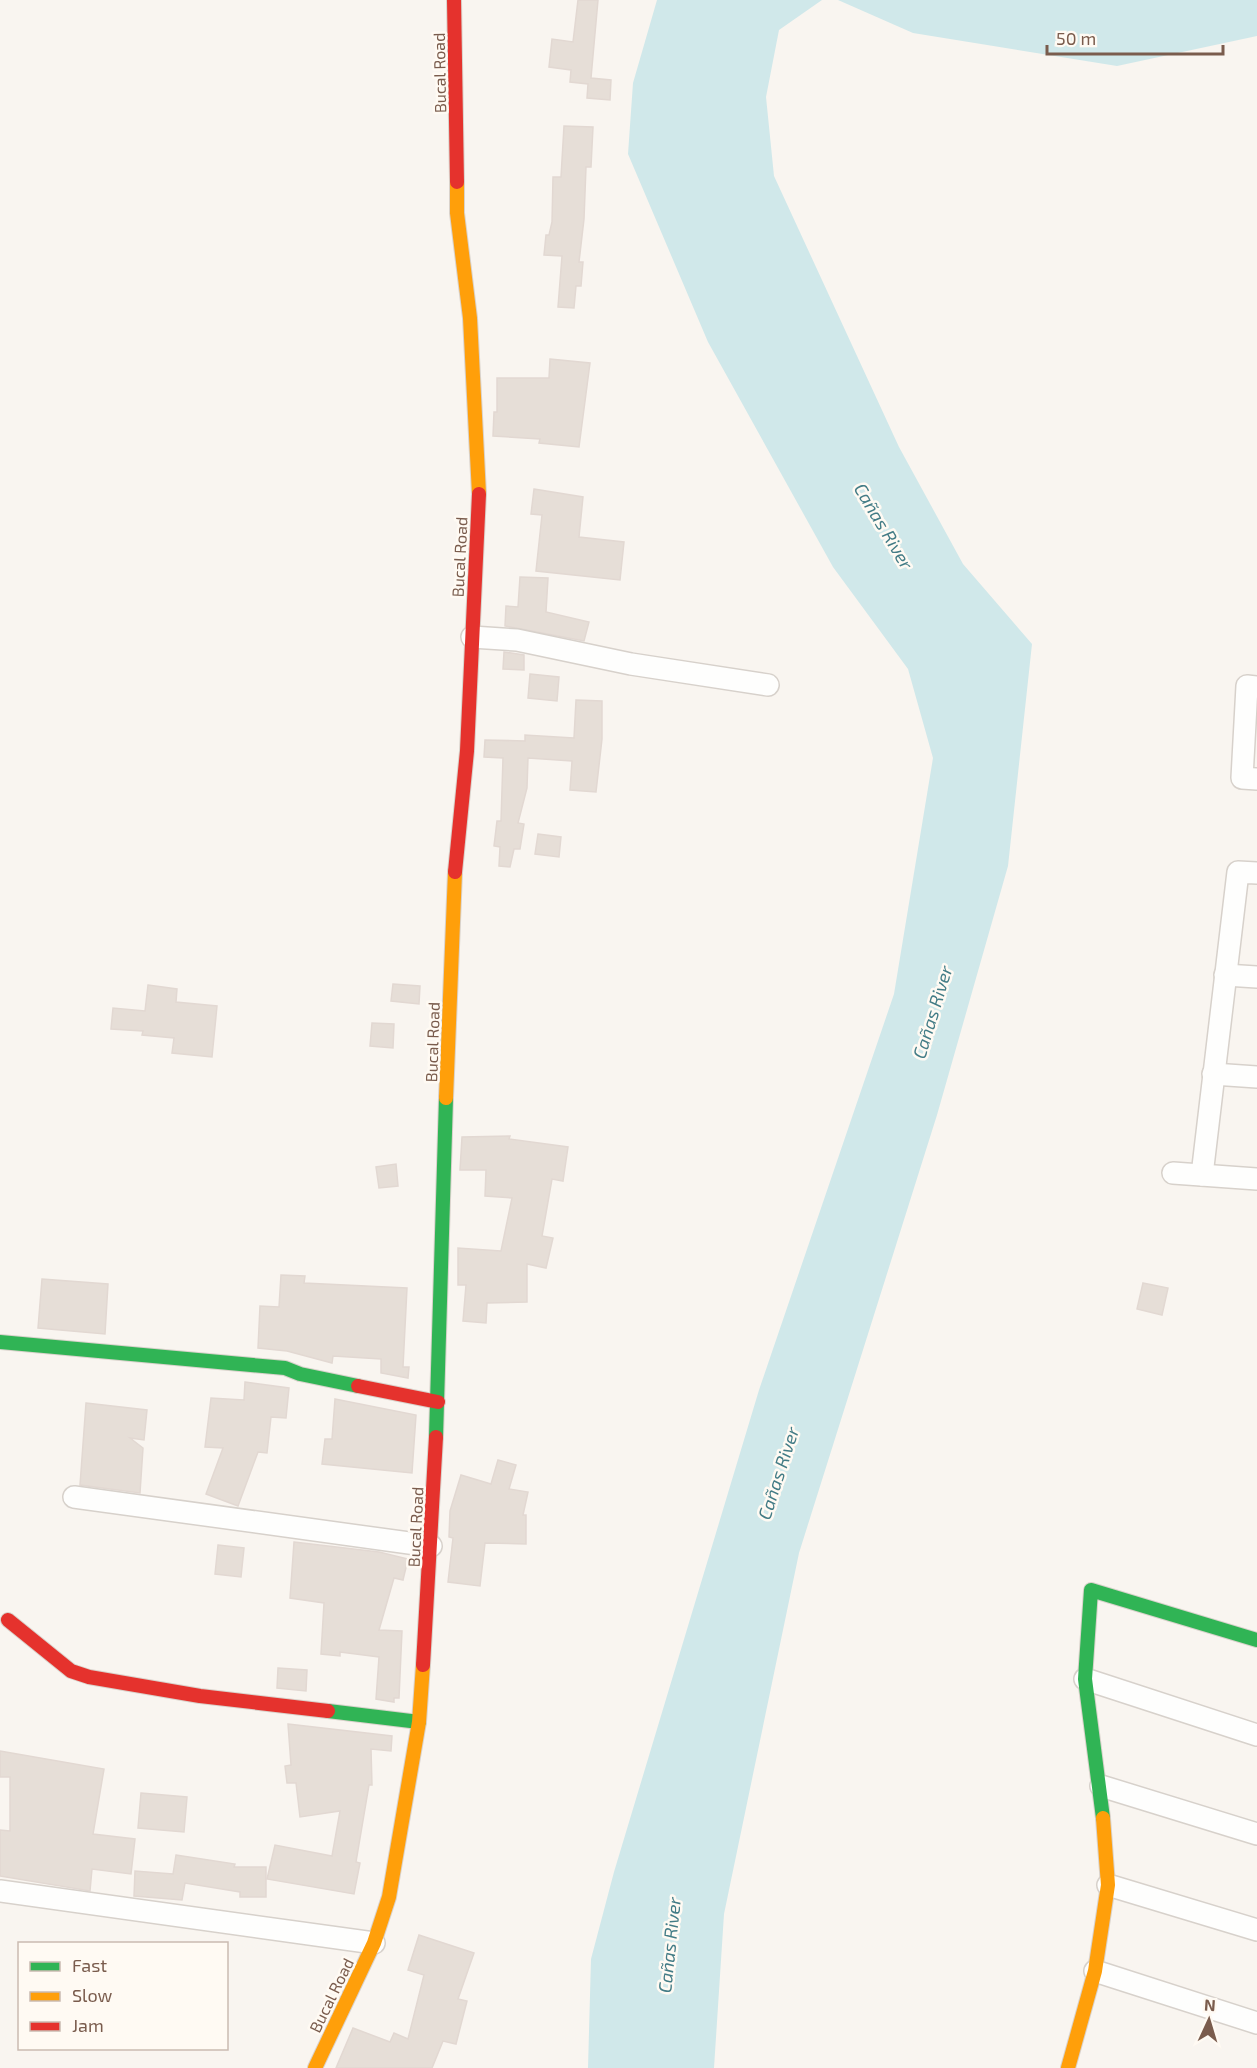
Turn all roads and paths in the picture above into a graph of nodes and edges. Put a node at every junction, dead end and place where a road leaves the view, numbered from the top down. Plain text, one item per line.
1 (454, 0) edge
2 (472, 637) junction
3 (768, 685) dead end
4 (1257, 687) edge
5 (1257, 779) edge
6 (1257, 873) edge
7 (1225, 975) junction
8 (1257, 977) edge
9 (1213, 1074) junction
10 (1257, 1077) edge
11 (1173, 1173) dead end
12 (1202, 1175) junction
13 (1257, 1179) edge
14 (0, 1342) edge
15 (438, 1402) junction
16 (74, 1497) dead end
17 (430, 1546) junction
18 (8, 1620) dead end
19 (1257, 1640) edge
20 (1085, 1679) junction
21 (419, 1722) junction
22 (1257, 1735) edge
23 (1101, 1786) junction
24 (1257, 1834) edge
25 (1108, 1885) junction
26 (0, 1891) edge
27 (1257, 1930) edge
28 (374, 1943) junction
29 (1095, 1971) junction
30 (1257, 2023) edge
31 (315, 2068) edge
32 (1068, 2068) edge

1 - 2 street, Bucal Road
2 - 3 street
2 - 15 street, Bucal Road
4 - 5 street
6 - 7 street
7 - 8 street
7 - 9 street
9 - 10 street
9 - 12 street
11 - 12 street
12 - 13 street
14 - 15 street
15 - 17 street, Bucal Road
16 - 17 street
17 - 21 street, Bucal Road
18 - 21 street
19 - 20 street
20 - 22 street
20 - 23 street
21 - 28 street, Bucal Road
23 - 24 street
23 - 25 street
25 - 27 street
25 - 29 street
26 - 28 street
28 - 31 street, Bucal Road
29 - 30 street
29 - 32 street

